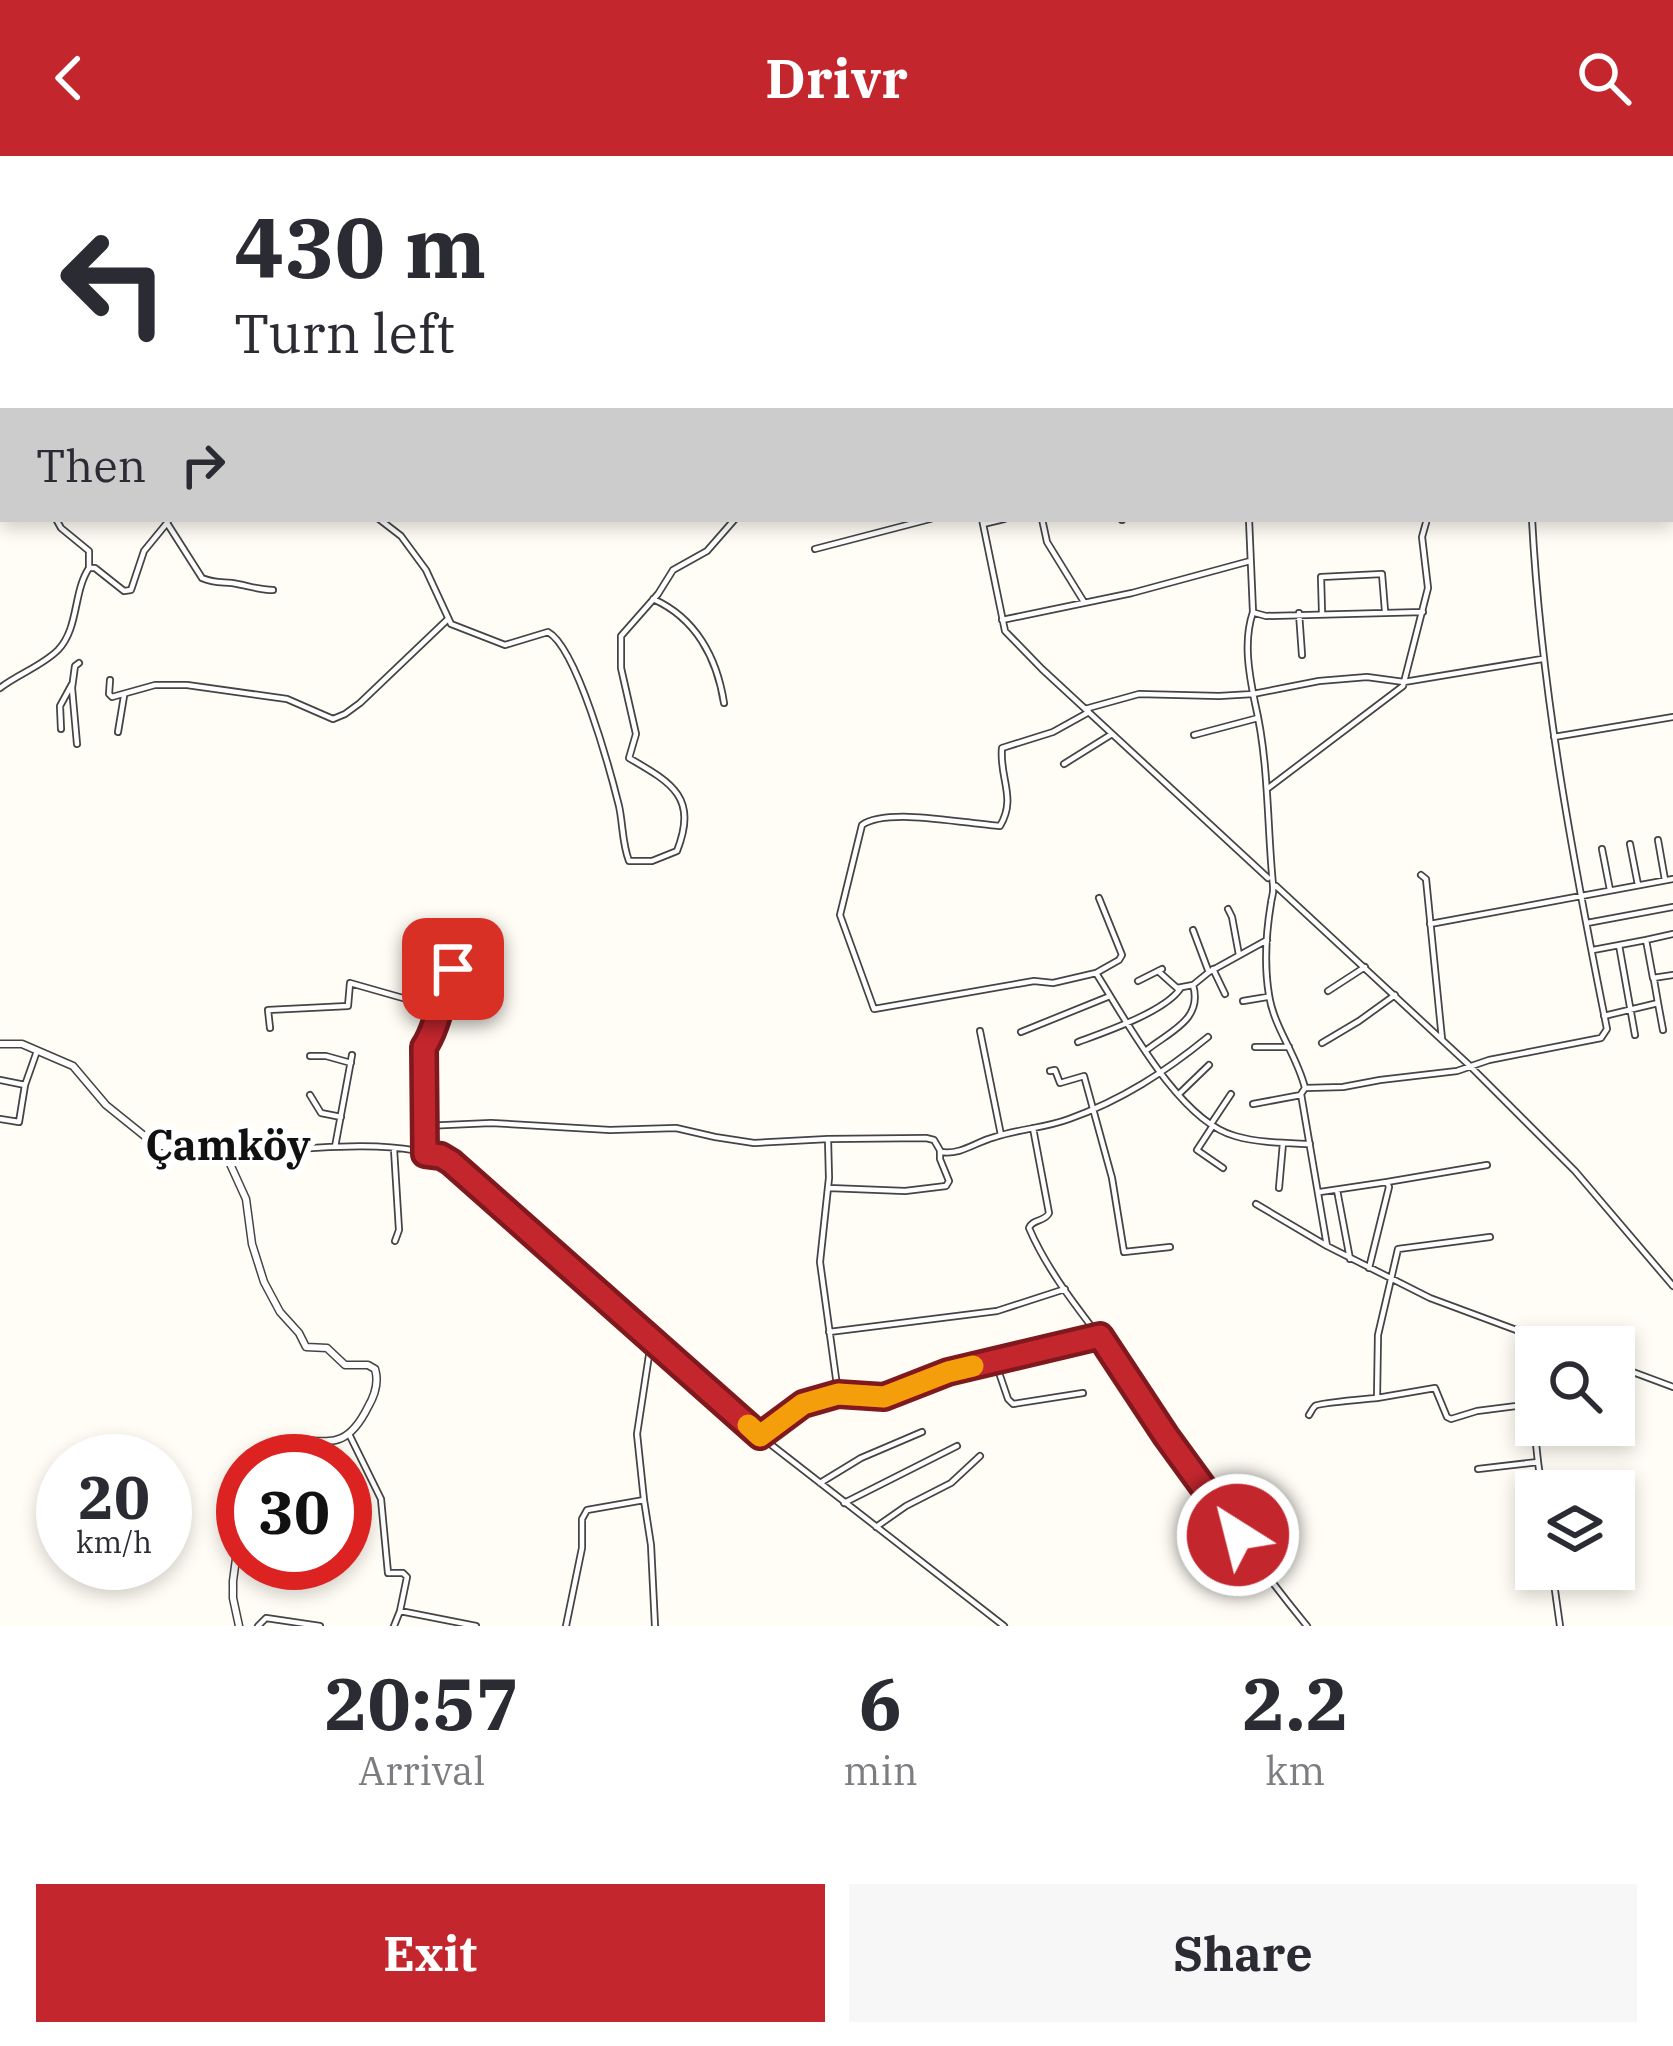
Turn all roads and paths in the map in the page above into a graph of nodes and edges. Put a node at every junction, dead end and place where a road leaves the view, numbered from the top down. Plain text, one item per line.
1 (58, 522) edge
2 (167, 522) edge
3 (169, 522) edge
4 (383, 522) edge
5 (732, 522) edge
6 (918, 522) edge
7 (983, 522) edge
8 (1043, 522) edge
9 (1249, 522) edge
10 (1426, 522) edge
11 (1532, 522) edge
12 (815, 549) dead end
13 (1250, 561) junction
14 (89, 568) junction
15 (273, 590) dead end
16 (653, 598) junction
17 (1084, 602) junction
18 (1385, 611) junction
19 (1253, 612) junction
20 (1423, 612) junction
21 (1299, 613) junction
22 (1322, 613) junction
23 (448, 619) junction
24 (1002, 620) junction
25 (1302, 656) dead end
26 (1544, 658) junction
27 (80, 663) dead end
28 (110, 680) dead end
29 (1404, 682) junction
30 (72, 683) junction
31 (0, 688) edge
32 (124, 694) junction
33 (1253, 694) junction
34 (724, 703) dead end
35 (1087, 711) junction
36 (1673, 717) edge
37 (1258, 718) junction
38 (61, 729) dead end
39 (118, 732) dead end
40 (1112, 734) junction
41 (1194, 735) dead end
42 (1553, 738) junction
43 (77, 743) dead end
44 (1064, 764) dead end
45 (1266, 790) junction
46 (1658, 840) dead end
47 (1630, 844) dead end
48 (1602, 849) dead end
49 (1421, 875) dead end
50 (1671, 880) edge
51 (1272, 882) junction
52 (1638, 885) junction
53 (1610, 890) junction
54 (1582, 895) junction
55 (1099, 898) dead end
56 (1673, 907) edge
57 (1228, 909) dead end
58 (1587, 923) junction
59 (1430, 924) junction
60 (1193, 930) dead end
61 (1673, 934) edge
62 (1268, 940) junction
63 (1646, 940) junction
64 (1618, 945) junction
65 (1592, 950) junction
66 (1239, 955) junction
67 (1365, 967) junction
68 (453, 969) dead end
69 (1211, 970) junction
70 (1096, 974) junction
71 (1673, 975) edge
72 (1654, 978) junction
73 (1138, 981) dead end
74 (1193, 986) junction
75 (1180, 988) junction
76 (1328, 991) dead end
77 (1225, 994) dead end
78 (1395, 995) junction
79 (1110, 996) junction
80 (1269, 997) junction
81 (1243, 1001) dead end
82 (1658, 1003) junction
83 (438, 1008) junction
84 (1631, 1010) junction
85 (1604, 1016) junction
86 (1127, 1023) junction
87 (270, 1028) dead end
88 (1663, 1030) dead end
89 (980, 1031) dead end
90 (1022, 1032) dead end
91 (1635, 1035) dead end
92 (1208, 1037) dead end
93 (1442, 1040) junction
94 (1078, 1042) dead end
95 (1322, 1043) dead end
96 (0, 1044) edge
97 (1255, 1047) dead end
98 (1289, 1047) junction
99 (37, 1051) junction
100 (1145, 1051) junction
101 (310, 1056) dead end
102 (1209, 1065) dead end
103 (1469, 1065) junction
104 (1050, 1071) dead end
105 (1161, 1075) junction
106 (0, 1080) edge
107 (26, 1085) junction
108 (1303, 1091) junction
109 (1179, 1094) junction
110 (1231, 1094) dead end
111 (310, 1095) dead end
112 (1253, 1104) dead end
113 (1093, 1109) junction
114 (341, 1118) junction
115 (0, 1119) edge
116 (1212, 1125) junction
117 (424, 1126) junction
118 (1033, 1128) junction
119 (1000, 1135) junction
120 (828, 1138) junction
121 (1283, 1143) junction
122 (1310, 1144) junction
123 (335, 1147) junction
124 (394, 1149) junction
125 (940, 1151) junction
126 (425, 1154) junction
127 (226, 1155) junction
128 (1487, 1165) dead end
129 (1223, 1168) dead end
130 (1388, 1182) junction
131 (827, 1188) junction
132 (1279, 1188) dead end
133 (1336, 1190) junction
134 (1318, 1193) junction
135 (1256, 1204) dead end
136 (1490, 1237) dead end
137 (395, 1240) dead end
138 (1327, 1246) junction
139 (1170, 1247) dead end
140 (1350, 1258) junction
141 (1370, 1268) junction
142 (1389, 1279) junction
143 (1673, 1286) edge
144 (1065, 1289) junction
145 (1515, 1331) edge
146 (829, 1332) junction
147 (1100, 1336) junction
148 (652, 1342) junction
149 (995, 1361) junction
150 (1635, 1373) edge
151 (1673, 1387) edge
152 (1083, 1393) dead end
153 (838, 1394) junction
154 (1377, 1398) junction
155 (1515, 1406) edge
156 (1310, 1415) dead end
157 (922, 1432) dead end
158 (349, 1434) edge
159 (760, 1436) junction
160 (957, 1446) dead end
161 (1536, 1446) edge
162 (980, 1456) dead end
163 (1538, 1462) junction
164 (1478, 1469) dead end
165 (1539, 1470) edge
166 (372, 1481) edge
167 (820, 1484) junction
168 (644, 1500) junction
169 (844, 1503) junction
170 (876, 1528) junction
171 (233, 1590) edge
172 (1555, 1590) edge
173 (400, 1611) junction
174 (239, 1626) edge
175 (258, 1626) edge
176 (320, 1626) edge
177 (394, 1626) edge
178 (476, 1626) edge
179 (566, 1626) edge
180 (655, 1626) edge
181 (1004, 1626) edge
182 (1307, 1626) edge
183 (1560, 1626) edge

1 - 14 street
2 - 14 street
3 - 15 street
4 - 23 street
5 - 16 street
6 - 12 street
7 - 24 street
8 - 17 street
9 - 13 street
10 - 20 street
11 - 26 street
13 - 17 street
13 - 19 street
14 - 31 street
16 - 23 street
16 - 34 street
17 - 24 street
18 - 20 street
18 - 22 street
18 - 22 street
19 - 21 street
19 - 33 street
20 - 29 street
21 - 22 street
21 - 25 street
23 - 32 street
24 - 35 street
26 - 29 street
26 - 42 street
27 - 30 street
28 - 32 street
29 - 33 street
29 - 45 street
30 - 38 street
30 - 43 street
32 - 39 street
33 - 35 street
33 - 37 street
35 - 40 street
35 - 70 street
36 - 42 street
37 - 41 street
37 - 45 street
40 - 44 street
40 - 51 street
42 - 54 street
45 - 51 street
46 - 50 street
47 - 52 street
48 - 53 street
49 - 59 street
50 - 52 street
51 - 62 street
51 - 67 street
52 - 53 street
53 - 54 street
54 - 58 street
54 - 59 street
55 - 70 street
56 - 58 street
57 - 66 street
58 - 65 street
59 - 93 street
60 - 69 street
61 - 63 street
62 - 66 street
62 - 80 street
63 - 64 street
63 - 72 street
64 - 65 street
64 - 84 street
65 - 85 street
66 - 69 street
67 - 76 street
67 - 78 street
68 - 83 street
69 - 74 street
69 - 77 street
70 - 79 street
71 - 72 street
72 - 82 street
73 - 75 street
74 - 75 street
74 - 100 street
75 - 86 street
78 - 93 street
78 - 95 street
79 - 86 street
79 - 90 street
80 - 81 street
80 - 98 street
82 - 84 street
82 - 88 street
83 - 87 street
83 - 117 street
84 - 85 street
84 - 91 street
85 - 103 street
86 - 94 street
86 - 100 street
89 - 119 street
92 - 105 street
93 - 103 street
96 - 99 street
97 - 98 street
98 - 108 street
99 - 107 street
99 - 127 street
100 - 105 street
101 - 114 street
102 - 109 street
103 - 108 street
103 - 143 street
104 - 113 street
105 - 109 street
105 - 113 street
106 - 107 street
107 - 115 street
108 - 112 street
108 - 122 street
109 - 116 street
110 - 116 street
111 - 114 street
113 - 118 street
113 - 139 street
114 - 123 street
116 - 121 street
116 - 129 street
117 - 120 street
117 - 126 street
118 - 119 street
118 - 144 street
119 - 125 street
120 - 125 street
120 - 131 street
121 - 122 street
121 - 132 street
122 - 134 street
123 - 124 street
123 - 127 street
124 - 126 street
124 - 137 street
125 - 131 street
126 - 148 street
127 - 158 street
128 - 130 street
130 - 133 street
130 - 141 street
131 - 146 street
133 - 134 street
133 - 140 street
134 - 138 street
135 - 138 street
136 - 142 street
138 - 140 street
140 - 141 street
141 - 142 street
142 - 145 street
142 - 154 street
144 - 146 street
144 - 147 street
146 - 153 street
147 - 149 street
147 - 182 street
148 - 159 street
148 - 168 street
149 - 152 street
149 - 153 street
150 - 151 street
153 - 159 street
154 - 155 street
154 - 156 street
157 - 167 street
159 - 167 street
160 - 169 street
161 - 163 street
162 - 170 street
163 - 164 street
163 - 165 street
166 - 173 street
167 - 169 street
168 - 179 street
168 - 180 street
169 - 170 street
170 - 181 street
171 - 174 street
172 - 183 street
173 - 177 street
173 - 178 street
175 - 176 street

